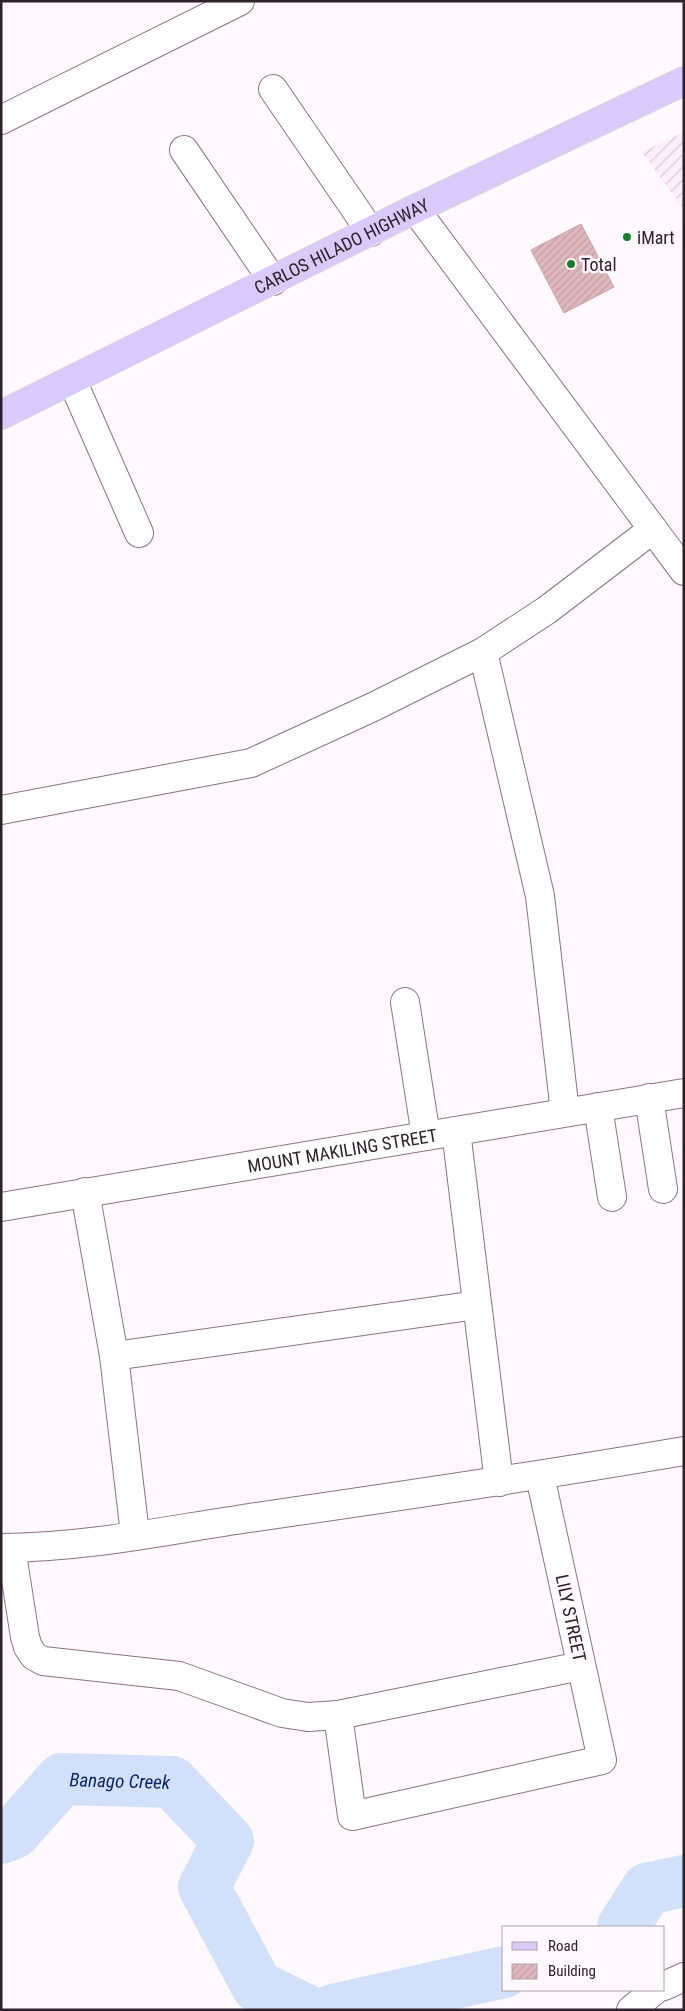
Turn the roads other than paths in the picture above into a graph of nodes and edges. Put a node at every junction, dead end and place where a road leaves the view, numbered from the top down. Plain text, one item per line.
1 (223, 5) edge
2 (684, 81) edge
3 (272, 89) dead end
4 (1, 120) edge
5 (184, 150) dead end
6 (415, 209) junction
7 (371, 232) junction
8 (273, 281) junction
9 (72, 380) junction
10 (1, 416) edge
11 (652, 529) junction
12 (139, 533) dead end
13 (684, 571) edge
14 (482, 652) junction
15 (1, 810) edge
16 (405, 1002) dead end
17 (684, 1093) edge
18 (649, 1098) junction
19 (598, 1107) junction
20 (565, 1112) junction
21 (456, 1131) junction
22 (426, 1136) junction
23 (663, 1189) dead end
24 (85, 1192) junction
25 (612, 1197) dead end
26 (1, 1206) edge
27 (477, 1305) junction
28 (114, 1356) junction
29 (684, 1451) edge
30 (540, 1476) junction
31 (499, 1482) junction
32 (135, 1534) junction
33 (6, 1548) edge
34 (581, 1666) junction
35 (338, 1715) junction
36 (684, 1977) edge
37 (665, 1986) edge
38 (654, 1991) edge
39 (631, 2010) edge

1 - 4 street
2 - 6 main road, CARLOS HILADO HIGHWAY
3 - 7 street
5 - 8 street
6 - 7 main road, CARLOS HILADO HIGHWAY
6 - 11 street
7 - 8 main road, CARLOS HILADO HIGHWAY
8 - 9 main road, CARLOS HILADO HIGHWAY
9 - 10 main road, CARLOS HILADO HIGHWAY
9 - 12 street
11 - 13 street
11 - 14 street
14 - 15 street
14 - 20 street
16 - 22 street
17 - 18 street, MOUNT MAKILING STREET
18 - 19 street, MOUNT MAKILING STREET
18 - 23 street
19 - 20 street, MOUNT MAKILING STREET
19 - 25 street
20 - 21 street, MOUNT MAKILING STREET
21 - 22 street, MOUNT MAKILING STREET
21 - 27 street
22 - 24 street, MOUNT MAKILING STREET
24 - 26 street, MOUNT MAKILING STREET
24 - 28 street
27 - 28 street
27 - 31 street
28 - 32 street
29 - 30 street
30 - 31 street
30 - 34 street, LILY STREET
31 - 32 street
32 - 33 street
33 - 35 street
34 - 35 street
34 - 35 street, LILY STREET
36 - 37 street
38 - 39 street

